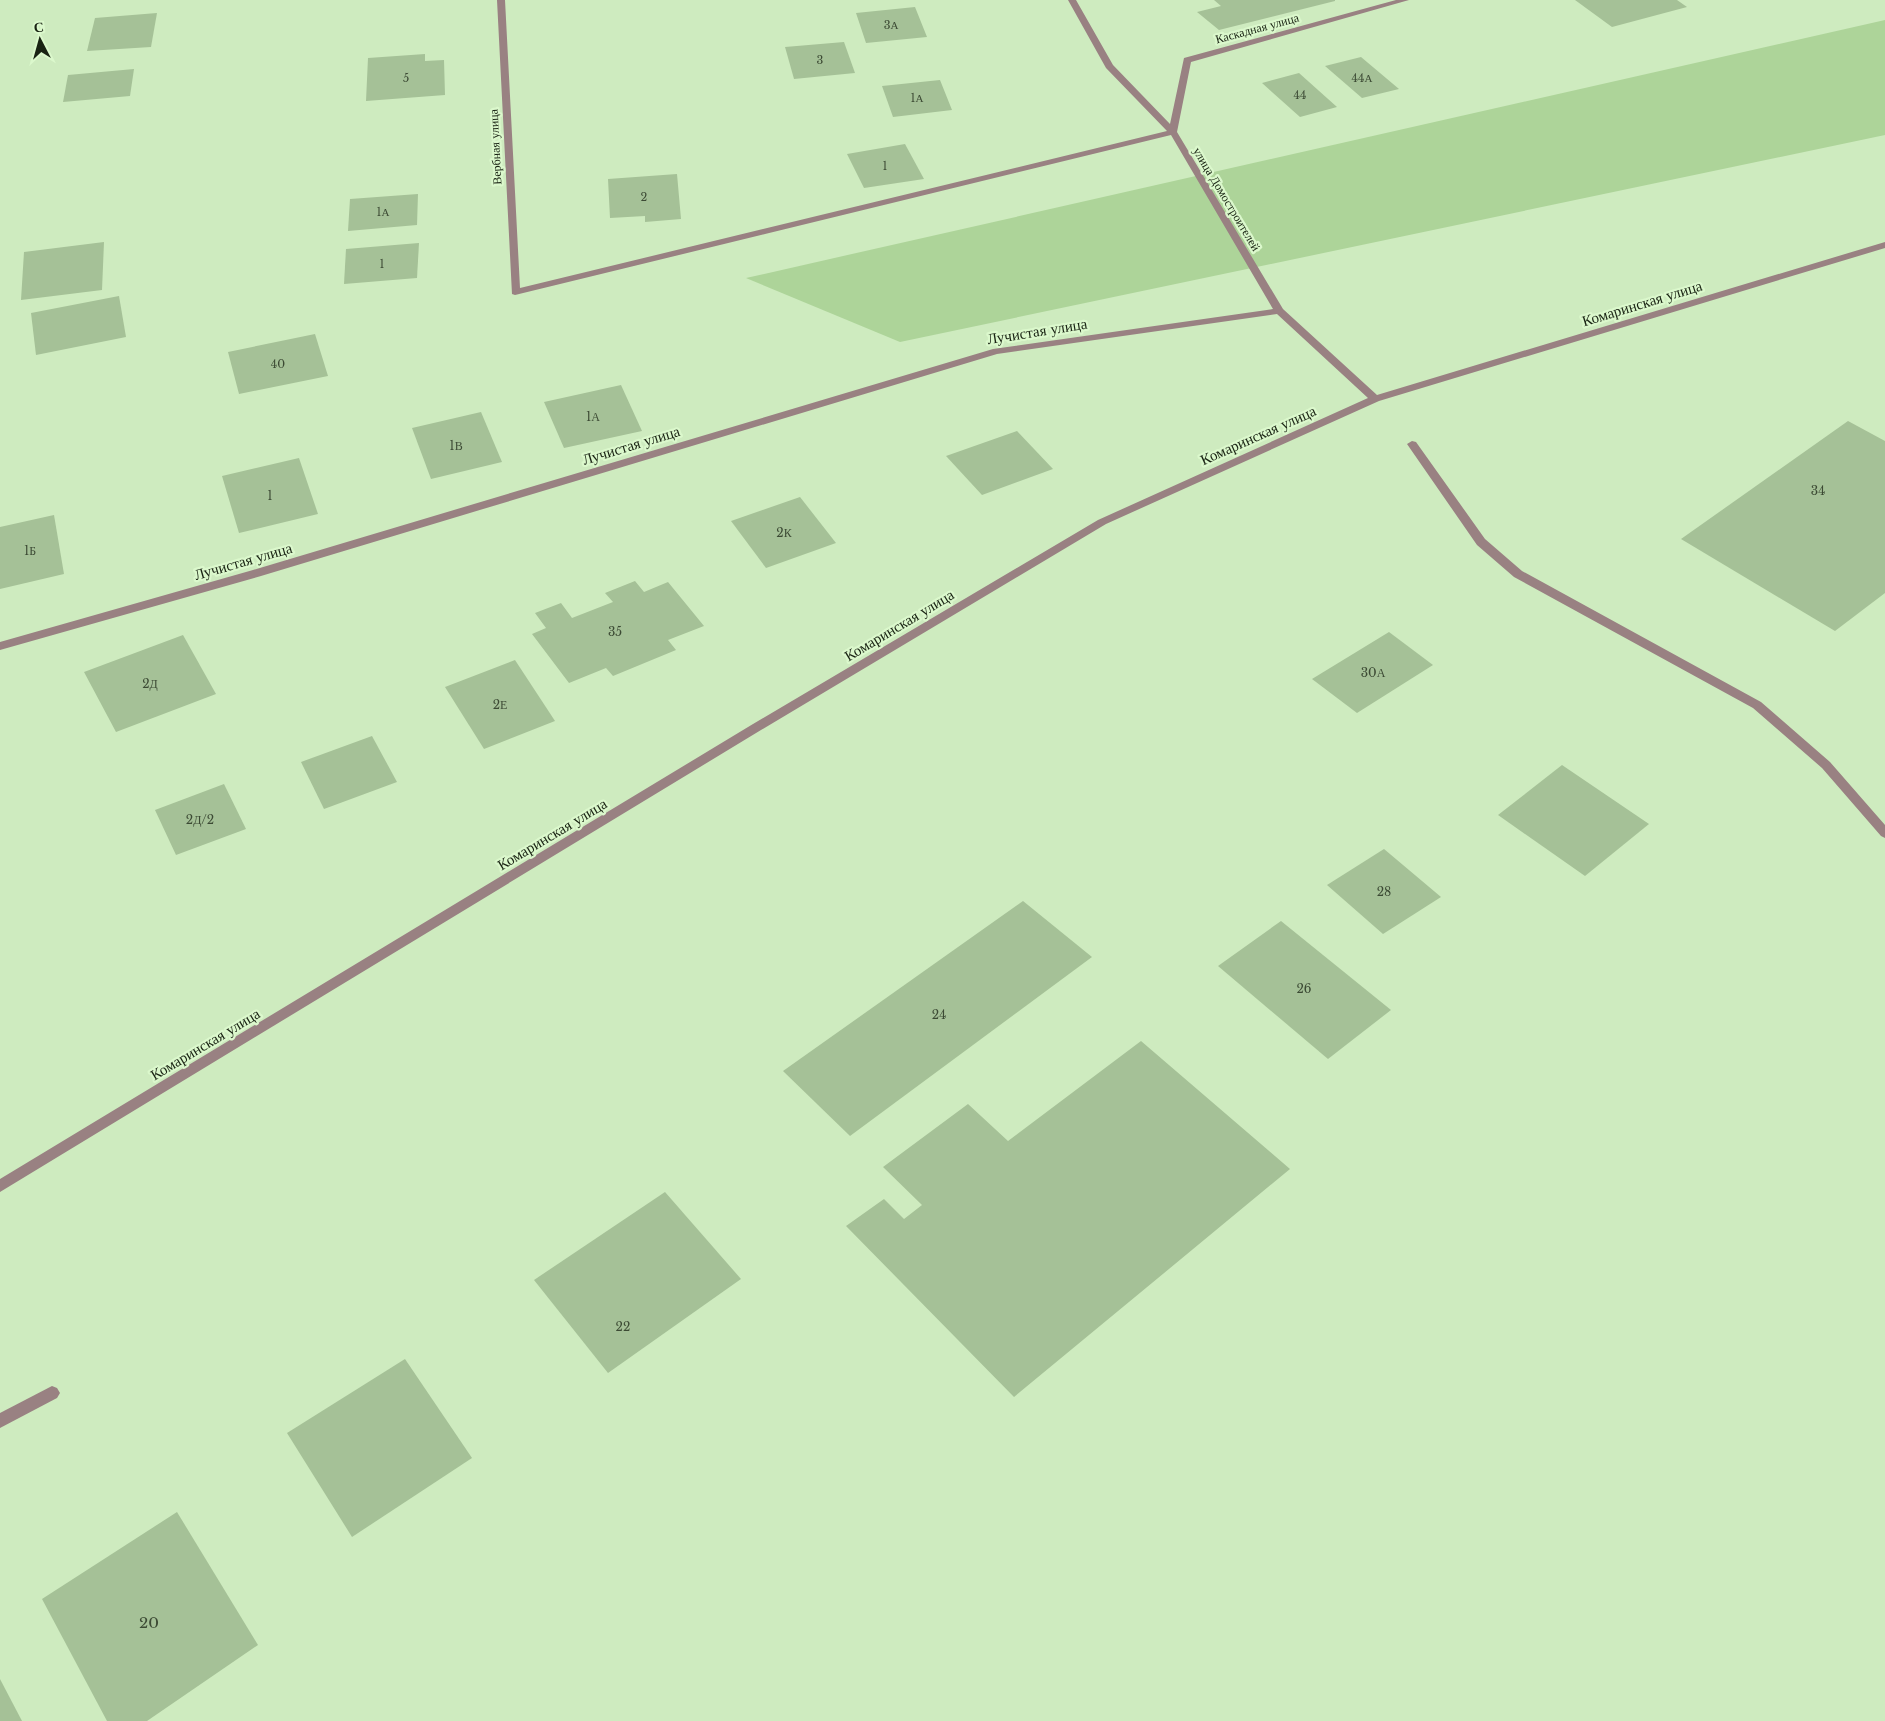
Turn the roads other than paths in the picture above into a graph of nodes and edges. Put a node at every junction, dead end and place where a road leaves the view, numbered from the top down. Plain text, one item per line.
1 (501, 0) edge
2 (1072, 0) edge
3 (1405, 0) edge
4 (1173, 132) junction
5 (1885, 245) edge
6 (1279, 311) junction
7 (1375, 400) junction
8 (1412, 444) dead end
9 (0, 646) edge
10 (1885, 833) edge
11 (0, 1186) edge
12 (52, 1393) dead end
13 (0, 1421) edge

1 - 4 street, Вербная улица
2 - 4 street, улица Домостроителей
3 - 4 street, Каскадная улица
4 - 6 street, улица Домостроителей
5 - 7 street, Комаринская улица
6 - 7 street, улица Домостроителей
6 - 9 street, Лучистая улица
7 - 11 street, Комаринская улица
8 - 10 street
12 - 13 street

